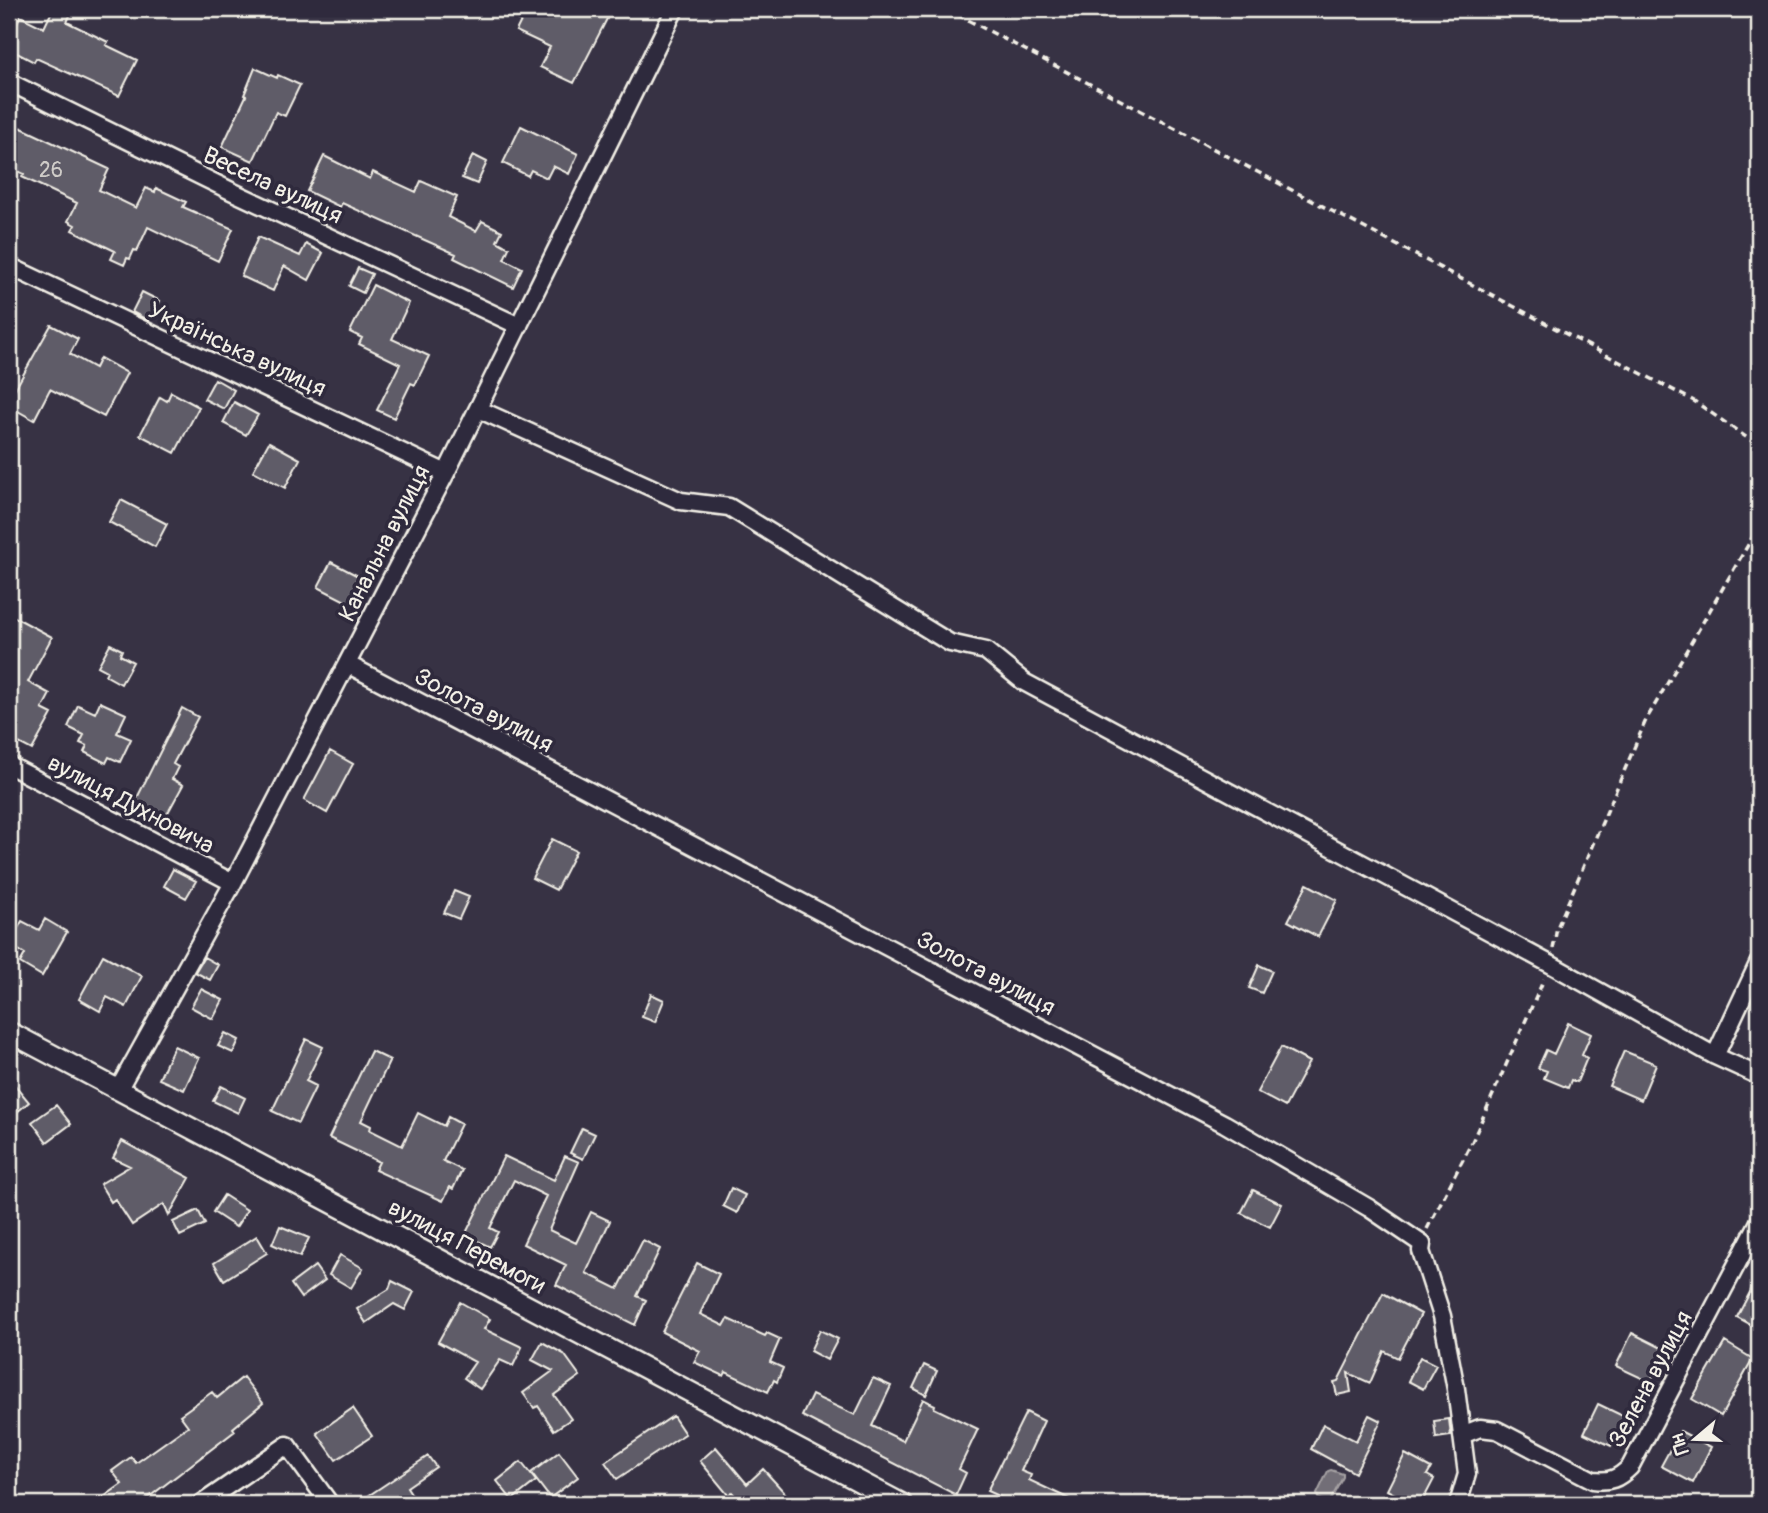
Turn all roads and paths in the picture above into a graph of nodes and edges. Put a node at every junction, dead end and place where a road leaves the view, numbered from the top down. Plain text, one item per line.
1 (675, 9) edge
2 (947, 9) edge
3 (9, 82) edge
4 (9, 266) edge
5 (519, 326) junction
6 (478, 409) junction
7 (1759, 446) edge
8 (446, 472) junction
9 (1759, 526) edge
10 (347, 664) junction
11 (9, 765) edge
12 (233, 883) junction
13 (1759, 962) edge
14 (1550, 964) junction
15 (9, 1032) edge
16 (1715, 1056) junction
17 (1759, 1076) edge
18 (118, 1090) junction
19 (1759, 1222) edge
20 (1422, 1244) junction
21 (1462, 1435) junction
22 (201, 1504) edge
23 (330, 1504) edge
24 (902, 1504) edge
25 (1458, 1504) edge

1 - 5 street, Канальна вулиця
2 - 7 path
3 - 5 street, Весела вулиця
4 - 8 street, Українська вулиця
5 - 6 street, Канальна вулиця
6 - 8 street, Канальна вулиця
6 - 14 street
8 - 10 street, Канальна вулиця
9 - 14 path
10 - 12 street, Канальна вулиця
10 - 20 street, Золота вулиця
11 - 12 street, вулиця Духновича
12 - 18 street, Канальна вулиця
13 - 16 street
14 - 16 street
14 - 20 path
15 - 18 street, вулиця Перемоги
16 - 17 street
18 - 24 street, вулиця Перемоги
19 - 21 street, Зелена вулиця
20 - 21 street
21 - 25 street
22 - 23 street

